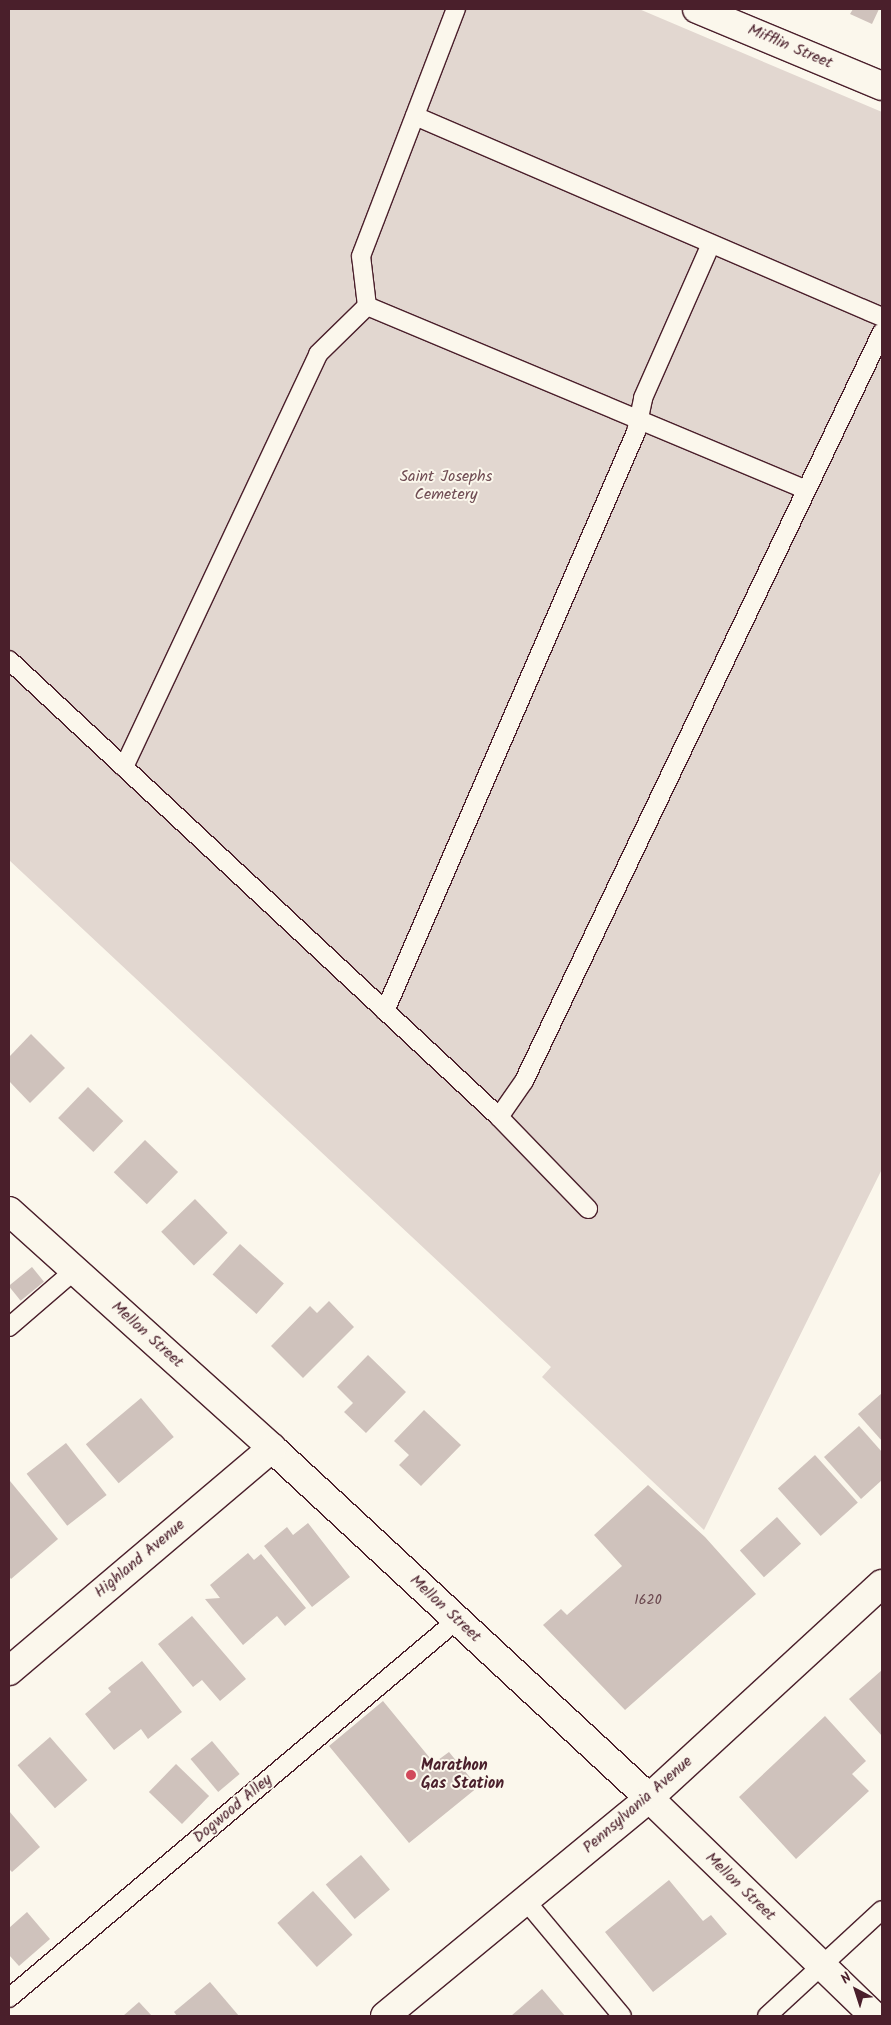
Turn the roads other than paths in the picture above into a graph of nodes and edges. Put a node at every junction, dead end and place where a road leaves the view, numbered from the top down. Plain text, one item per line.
1 (456, 9) edge
2 (697, 9) edge
3 (882, 86) edge
4 (415, 116) junction
5 (711, 244) junction
6 (367, 306) junction
7 (882, 317) edge
8 (882, 332) edge
9 (639, 419) junction
10 (806, 490) junction
11 (9, 660) edge
12 (124, 767) junction
13 (385, 1011) junction
14 (499, 1118) junction
15 (588, 1209) dead end
16 (9, 1211) edge
17 (75, 1270) junction
18 (9, 1327) edge
19 (272, 1448) junction
20 (882, 1584) edge
21 (457, 1620) junction
22 (9, 1670) edge
23 (649, 1798) junction
24 (524, 1900) junction
25 (882, 1910) edge
26 (821, 1965) junction
27 (9, 1998) edge
28 (385, 2016) edge
29 (622, 2016) edge
30 (768, 2016) edge
31 (874, 2016) edge

1 - 4 lane
2 - 3 street, Mifflin Street
4 - 5 lane
4 - 6 lane
5 - 7 lane
5 - 9 lane
6 - 9 lane
6 - 12 lane
8 - 10 lane
9 - 10 lane
9 - 13 lane
10 - 14 lane
11 - 12 lane
12 - 13 lane
13 - 14 lane
14 - 15 lane
16 - 17 street, Mellon Street
17 - 18 lane
17 - 19 street, Mellon Street
19 - 21 street, Mellon Street
19 - 22 street, Highland Avenue
20 - 23 street, Pennsylvania Avenue
21 - 23 street, Mellon Street
21 - 27 lane, Dogwood Alley
23 - 24 street, Pennsylvania Avenue
23 - 26 street, Mellon Street
24 - 28 street, Pennsylvania Avenue
24 - 29 lane
25 - 26 lane
26 - 30 lane
26 - 31 street, Mellon Street

